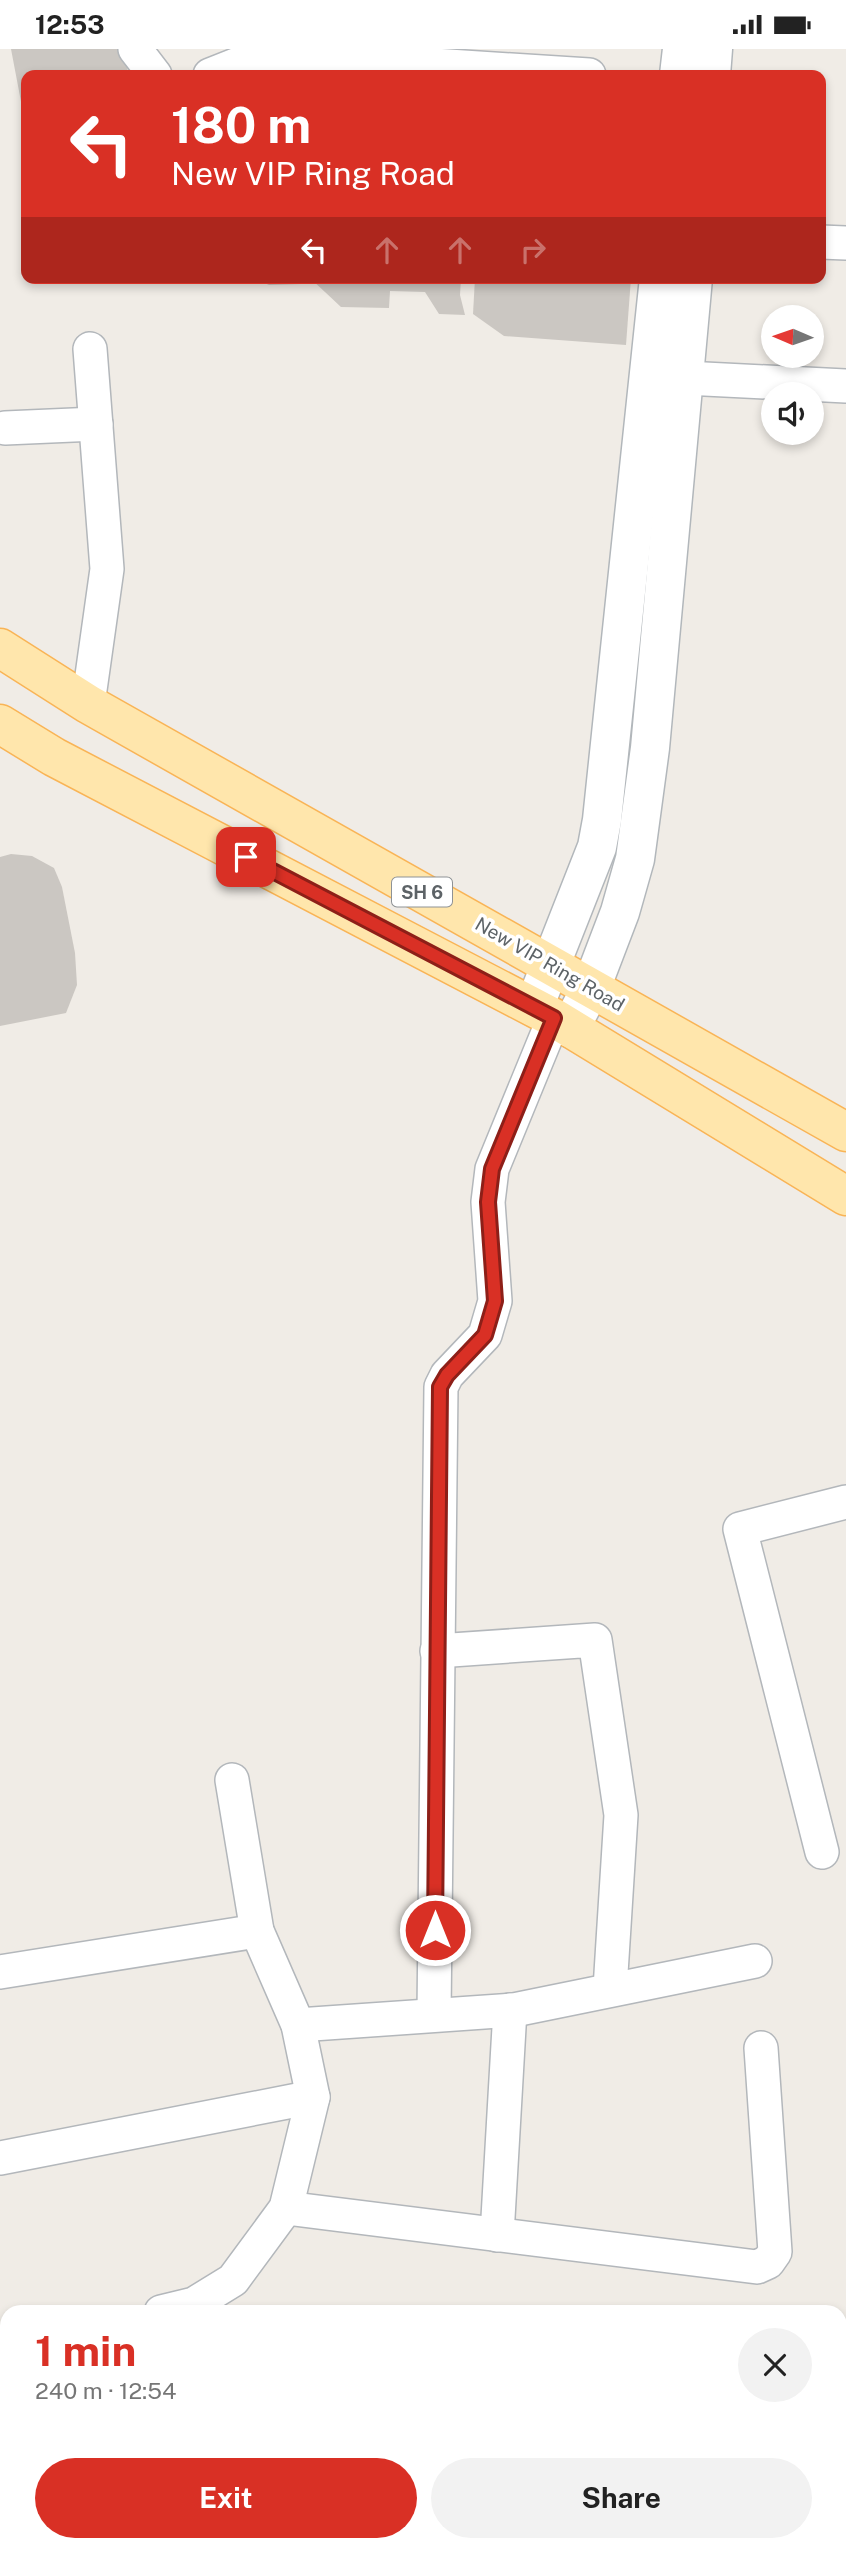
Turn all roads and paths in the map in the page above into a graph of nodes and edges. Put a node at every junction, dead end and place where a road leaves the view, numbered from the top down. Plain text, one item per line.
1 (135, 49) edge
2 (682, 49) edge
3 (713, 49) edge
4 (243, 62) junction
5 (151, 70) edge
6 (223, 70) edge
7 (342, 70) edge
8 (511, 70) edge
9 (680, 70) edge
10 (711, 70) edge
11 (826, 242) edge
12 (846, 243) edge
13 (658, 284) edge
14 (693, 284) edge
15 (90, 349) dead end
16 (685, 378) junction
17 (846, 386) edge
18 (96, 424) junction
19 (5, 428) dead end
20 (0, 648) edge
21 (88, 703) junction
22 (0, 724) edge
23 (552, 965) junction
24 (591, 988) junction
25 (553, 1017) junction
26 (846, 1132) edge
27 (846, 1196) edge
28 (846, 1502) edge
29 (437, 1651) junction
30 (232, 1780) dead end
31 (822, 1852) dead end
32 (257, 1931) junction
33 (755, 1961) dead end
34 (0, 1972) edge
35 (610, 1989) junction
36 (510, 2010) junction
37 (434, 2014) junction
38 (298, 2025) junction
39 (761, 2048) dead end
40 (313, 2097) junction
41 (0, 2158) edge
42 (286, 2209) junction
43 (498, 2235) junction
44 (190, 2305) edge

1 - 5 street
2 - 9 street
3 - 10 street
4 - 6 street
4 - 7 street
4 - 8 street
11 - 12 street
13 - 23 street
14 - 16 street
15 - 18 street
16 - 17 street
16 - 24 street
18 - 19 street
18 - 21 street
20 - 21 main road, New VIP Ring Road / SH 6
21 - 23 main road, New VIP Ring Road / SH 6
22 - 25 main road, SH 6
23 - 24 main road, New VIP Ring Road / SH 6
23 - 25 street
24 - 25 street
24 - 26 main road, New VIP Ring Road / SH 6
25 - 27 main road, SH 6
25 - 29 street
28 - 31 street
29 - 35 street
29 - 37 street
30 - 32 street
32 - 34 street
32 - 38 street
33 - 35 street
35 - 36 street
36 - 37 street
36 - 43 street
37 - 38 street
38 - 40 street
39 - 43 street
40 - 41 street
40 - 42 street
42 - 43 street
42 - 44 street

